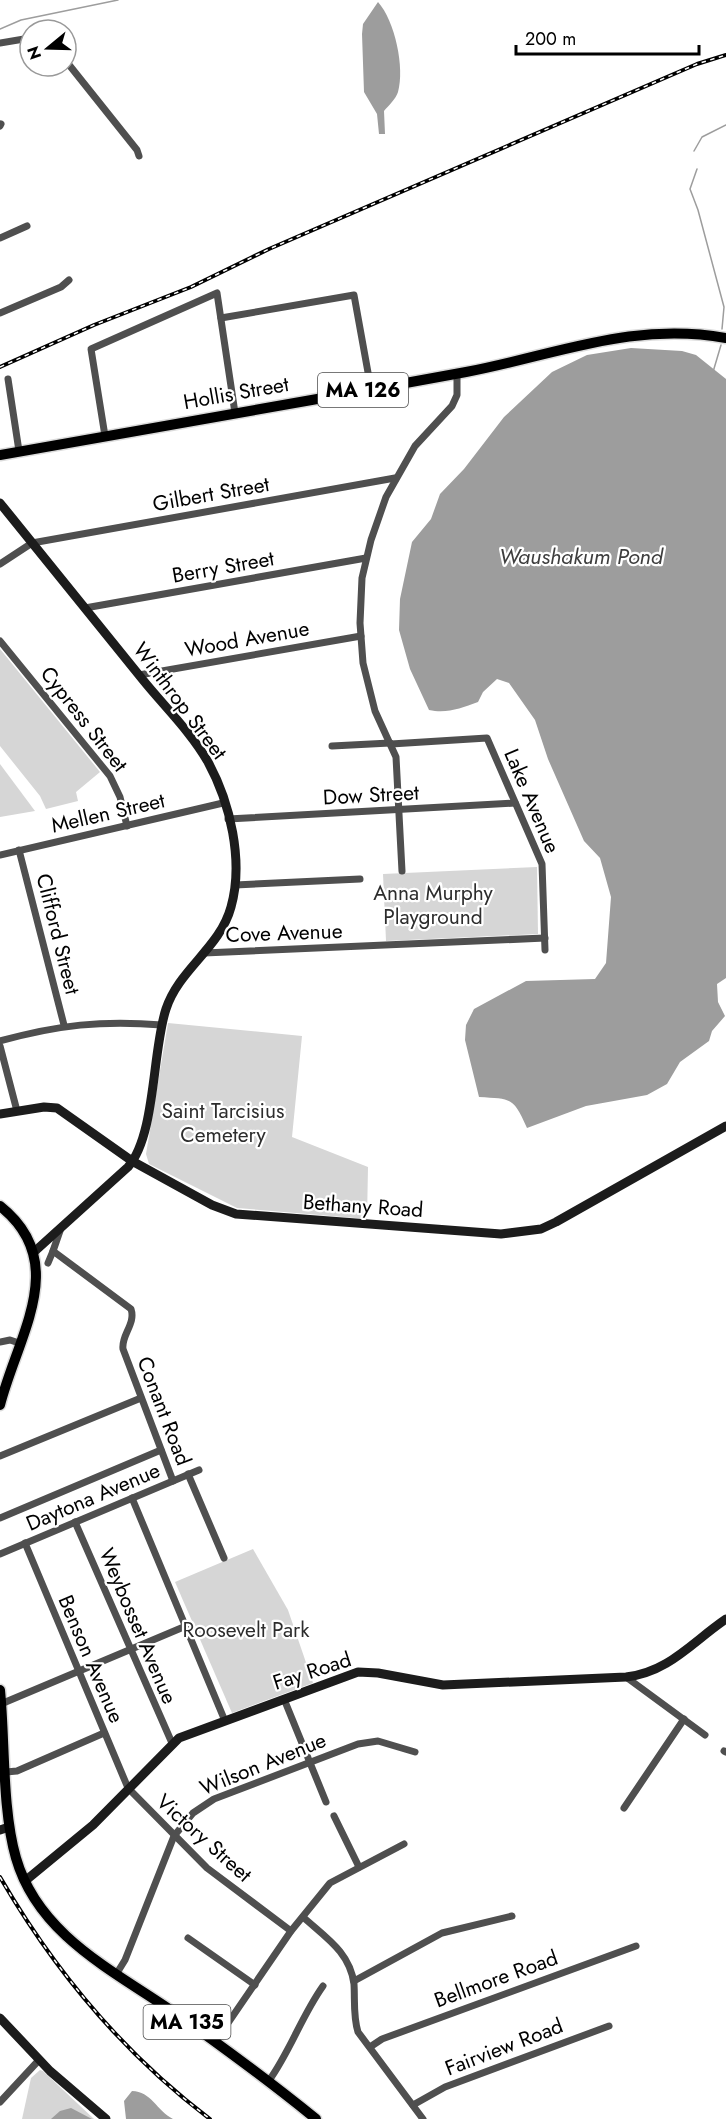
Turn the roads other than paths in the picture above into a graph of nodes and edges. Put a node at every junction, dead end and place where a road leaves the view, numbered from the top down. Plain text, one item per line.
1 (18, 40) edge
2 (0, 44) edge
3 (78, 76) edge
4 (139, 156) dead end
5 (27, 226) dead end
6 (0, 238) edge
7 (69, 280) dead end
8 (0, 313) edge
9 (221, 318) junction
10 (726, 338) edge
11 (457, 374) junction
12 (8, 379) dead end
13 (371, 389) junction
14 (235, 413) junction
15 (105, 436) junction
16 (19, 451) junction
17 (0, 455) edge
18 (395, 478) junction
19 (0, 503) edge
20 (32, 543) junction
21 (366, 558) junction
22 (0, 564) edge
23 (85, 608) junction
24 (360, 636) junction
25 (0, 641) edge
26 (139, 675) junction
27 (391, 744) junction
28 (332, 746) dead end
29 (223, 803) junction
30 (515, 803) junction
31 (399, 810) junction
32 (228, 819) junction
33 (127, 826) junction
34 (19, 850) junction
35 (0, 855) edge
36 (402, 871) dead end
37 (360, 879) dead end
38 (235, 885) junction
39 (545, 939) junction
40 (546, 950) dead end
41 (204, 953) junction
42 (64, 1025) junction
43 (162, 1025) junction
44 (0, 1041) edge
45 (0, 1046) edge
46 (17, 1111) junction
47 (0, 1114) edge
48 (726, 1126) edge
49 (132, 1161) junction
50 (0, 1206) edge
51 (62, 1227) junction
52 (53, 1251) junction
53 (34, 1252) junction
54 (48, 1263) dead end
55 (0, 1342) edge
56 (19, 1343) junction
57 (141, 1398) junction
58 (0, 1404) edge
59 (161, 1450) junction
60 (0, 1456) edge
61 (199, 1470) dead end
62 (188, 1474) junction
63 (173, 1481) junction
64 (132, 1498) junction
65 (0, 1518) edge
66 (75, 1522) junction
67 (25, 1544) junction
68 (0, 1554) edge
69 (224, 1558) dead end
70 (726, 1619) edge
71 (186, 1626) junction
72 (130, 1650) junction
73 (79, 1672) junction
74 (626, 1677) junction
75 (0, 1690) edge
76 (284, 1699) junction
77 (2, 1704) junction
78 (684, 1719) junction
79 (225, 1721) junction
80 (104, 1734) junction
81 (705, 1735) dead end
82 (172, 1743) junction
83 (415, 1752) dead end
84 (309, 1762) junction
85 (6, 1772) junction
86 (128, 1788) junction
87 (326, 1802) dead end
88 (624, 1808) dead end
89 (334, 1816) dead end
90 (5, 1829) edge
91 (174, 1836) junction
92 (404, 1844) dead end
93 (359, 1867) junction
94 (24, 1881) junction
95 (303, 1917) junction
96 (512, 1917) dead end
97 (291, 1931) junction
98 (188, 1938) dead end
99 (636, 1946) dead end
100 (117, 1973) junction
101 (354, 1981) junction
102 (255, 1985) junction
103 (322, 1986) dead end
104 (0, 2018) edge
105 (609, 2026) dead end
106 (215, 2042) junction
107 (370, 2047) junction
108 (39, 2060) junction
109 (268, 2082) junction
110 (0, 2102) edge
111 (413, 2105) junction
112 (106, 2119) edge
113 (316, 2119) edge
114 (423, 2119) edge

1 - 2 street
3 - 4 street
5 - 6 street
7 - 8 street
9 - 13 street
9 - 14 street
9 - 15 street
10 - 11 main road, Hollis Street / MA 126
11 - 13 main road, Hollis Street / MA 126
11 - 18 street
12 - 16 street
13 - 14 main road, Hollis Street / MA 126
14 - 15 main road, Hollis Street / MA 126
15 - 16 main road, Hollis Street / MA 126
16 - 17 main road, Hollis Street / MA 126
18 - 20 street, Gilbert Street
18 - 21 street
19 - 20 street, Winthrop Street
20 - 22 street
20 - 23 street, Winthrop Street
21 - 23 street, Berry Street
21 - 24 street
23 - 26 street, Winthrop Street
24 - 26 street, Wood Avenue
24 - 27 street
25 - 33 street, Cypress Street
26 - 29 street, Winthrop Street
27 - 28 street
27 - 30 street, Lake Avenue
27 - 31 street
29 - 32 street, Winthrop Street
29 - 33 street, Mellen Street
30 - 31 street, Dow Street
30 - 39 street, Lake Avenue
31 - 32 street, Dow Street
31 - 36 street
32 - 38 street, Winthrop Street
33 - 34 street, Mellen Street
34 - 35 street, Mellen Street
34 - 42 street, Clifford Street
37 - 38 street
38 - 41 street, Winthrop Street
39 - 40 street, Lake Avenue
39 - 41 street, Cove Avenue
41 - 43 street, Winthrop Street
42 - 43 street
42 - 44 street
43 - 49 street, Winthrop Street
45 - 46 street
46 - 47 street, Bethany Road
46 - 49 street, Bethany Road
48 - 49 street, Bethany Road
49 - 51 street, Winthrop Street
50 - 53 main road
51 - 52 street
51 - 53 street, Winthrop Street
52 - 54 street
52 - 57 street, Conant Road
53 - 56 main road
55 - 56 street
56 - 58 main road
57 - 59 street, Conant Road
57 - 60 street
59 - 63 street, Conant Road
59 - 65 street
61 - 62 street, Daytona Avenue
62 - 63 street, Daytona Avenue
62 - 69 street
63 - 64 street, Daytona Avenue
64 - 66 street, Daytona Avenue
64 - 71 street
66 - 67 street, Daytona Avenue
66 - 72 street, Weybosset Avenue
67 - 68 street, Daytona Avenue
67 - 73 street, Benson Avenue
70 - 74 street, Fay Road
71 - 72 street
71 - 79 street
72 - 73 street
72 - 82 street, Weybosset Avenue
73 - 77 street
73 - 80 street, Benson Avenue
74 - 76 street, Fay Road
74 - 78 street
75 - 77 main road, MA 135
76 - 79 street, Fay Road
76 - 84 street
77 - 85 main road, MA 135
78 - 81 street
78 - 88 street
79 - 82 street, Fay Road
80 - 85 street
80 - 86 street, Benson Avenue
82 - 86 street, Fay Road
83 - 84 street, Wilson Avenue
84 - 87 street
84 - 91 street, Wilson Avenue
85 - 90 main road, MA 135
86 - 91 street, Victory Street
86 - 94 street, Fay Road
89 - 93 street
90 - 94 main road, MA 135
91 - 97 street, Victory Street
91 - 100 street, Wilson Avenue
92 - 93 street
93 - 95 street
94 - 100 main road, MA 135
95 - 97 street
95 - 101 street
96 - 101 street
97 - 102 street
98 - 102 street
99 - 107 street, Bellmore Road
100 - 106 main road, MA 135
101 - 107 street
102 - 106 street
103 - 109 street
104 - 108 street
105 - 111 street, Fairview Road
106 - 109 main road, MA 135
107 - 111 street
108 - 110 street
108 - 112 street
109 - 113 main road, MA 135
111 - 114 street

